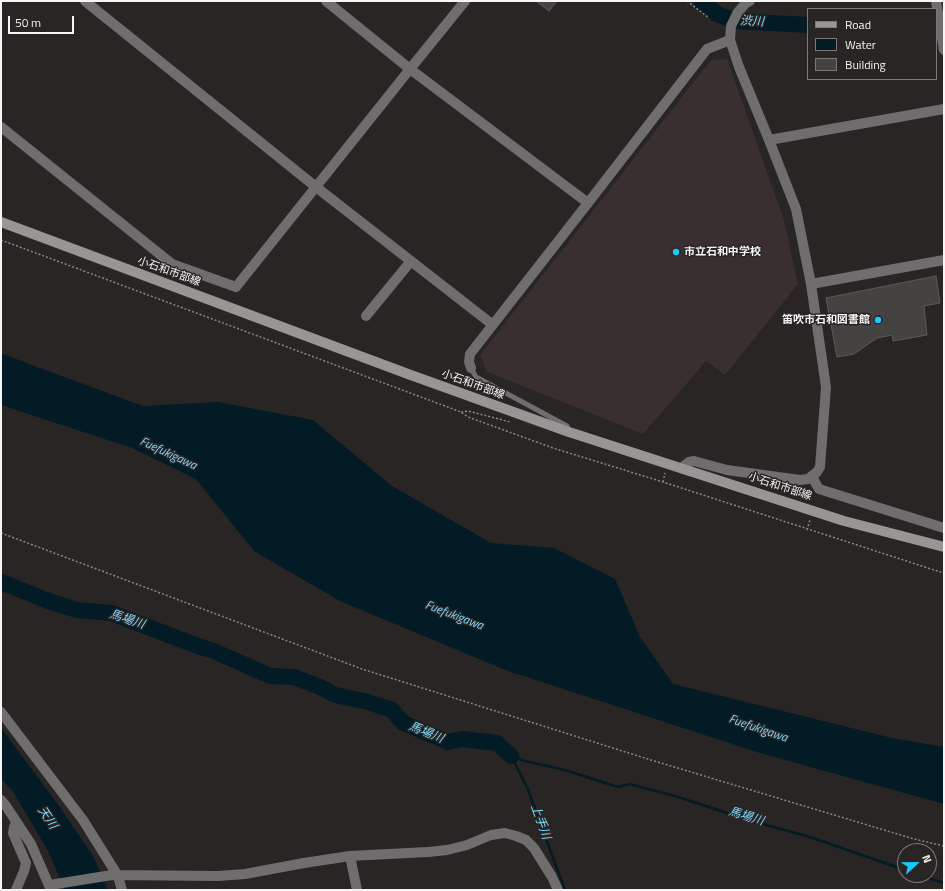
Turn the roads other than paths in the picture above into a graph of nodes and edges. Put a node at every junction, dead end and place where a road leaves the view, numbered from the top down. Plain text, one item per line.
1 (85, 1) edge
2 (326, 1) edge
3 (465, 1) edge
4 (750, 1) edge
5 (936, 1) edge
6 (730, 40) junction
7 (943, 45) edge
8 (410, 69) junction
9 (944, 109) edge
10 (1, 127) edge
11 (770, 140) junction
12 (316, 187) junction
13 (588, 202) junction
14 (1, 222) edge
15 (944, 260) edge
16 (411, 261) junction
17 (811, 284) junction
18 (366, 316) dead end
19 (493, 324) junction
20 (471, 368) joint
21 (569, 432) junction
22 (682, 469) junction
23 (812, 476) junction
24 (944, 528) edge
25 (944, 547) edge
26 (1, 712) edge
27 (1, 800) edge
28 (16, 822) junction
29 (350, 856) junction
30 (115, 876) junction
31 (52, 887) edge
32 (16, 890) edge
33 (122, 890) edge
34 (357, 890) edge
35 (558, 890) edge

1 - 12 street
2 - 8 street
3 - 8 street
4 - 6 street
5 - 7 street
6 - 11 street
6 - 13 street
8 - 12 street
8 - 13 street
9 - 11 street
10 - 12 street
11 - 17 street
12 - 16 street
13 - 19 street
14 - 21 main road, 小石和市部線
15 - 17 street
16 - 18 street
16 - 19 street
17 - 23 street
19 - 20 street
20 - 21 lane
21 - 22 main road, 小石和市部線
22 - 23 street
22 - 25 main road, 小石和市部線
23 - 24 street
26 - 30 street
27 - 28 street
28 - 31 street
28 - 32 street
29 - 30 street
29 - 34 street
29 - 35 street
30 - 31 street
30 - 33 street

